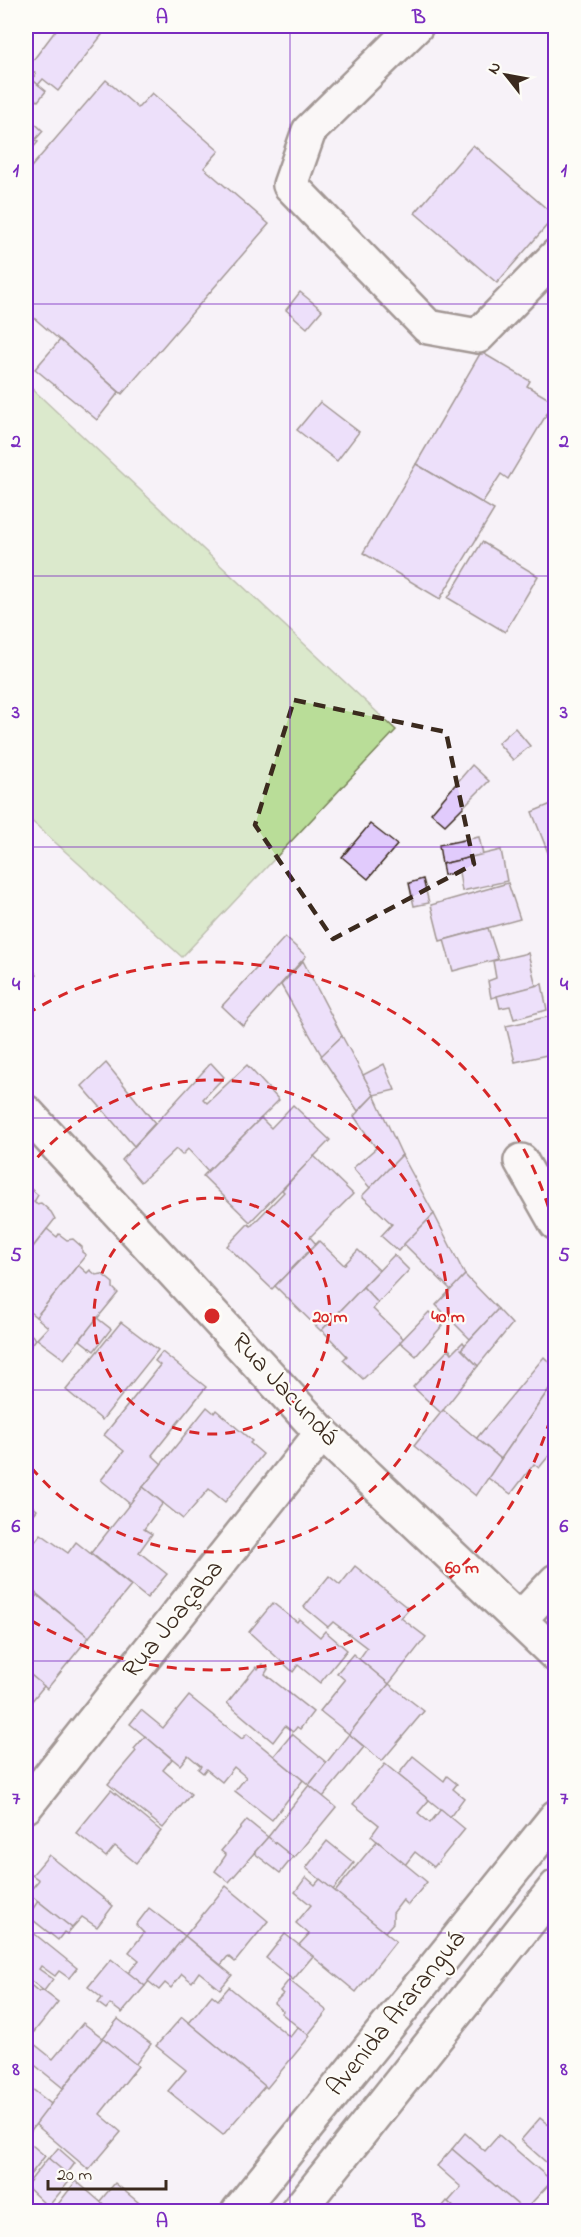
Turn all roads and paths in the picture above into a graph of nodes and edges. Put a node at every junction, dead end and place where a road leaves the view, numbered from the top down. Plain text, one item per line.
1 (416, 26) edge
2 (555, 256) edge
3 (27, 1116) edge
4 (521, 1161) dead end
5 (555, 1222) edge
6 (322, 1433) junction
7 (555, 1581) edge
8 (519, 1620) junction
9 (555, 1655) edge
10 (26, 1806) edge
11 (555, 1816) edge
12 (555, 1887) edge
13 (366, 2053) junction
14 (402, 2078) junction
15 (238, 2211) edge
16 (297, 2211) edge

1 - 2 street
3 - 6 street, Rua Jacundá
4 - 5 street
6 - 8 street, Rua Jacundá
6 - 10 street, Rua Joaçaba
7 - 8 street
8 - 9 street, Rua Jacundá
11 - 13 street, Avenida Araranguá
12 - 14 street, Avenida Araranguá
13 - 14 street
13 - 15 street, Avenida Araranguá
14 - 16 street, Avenida Araranguá

